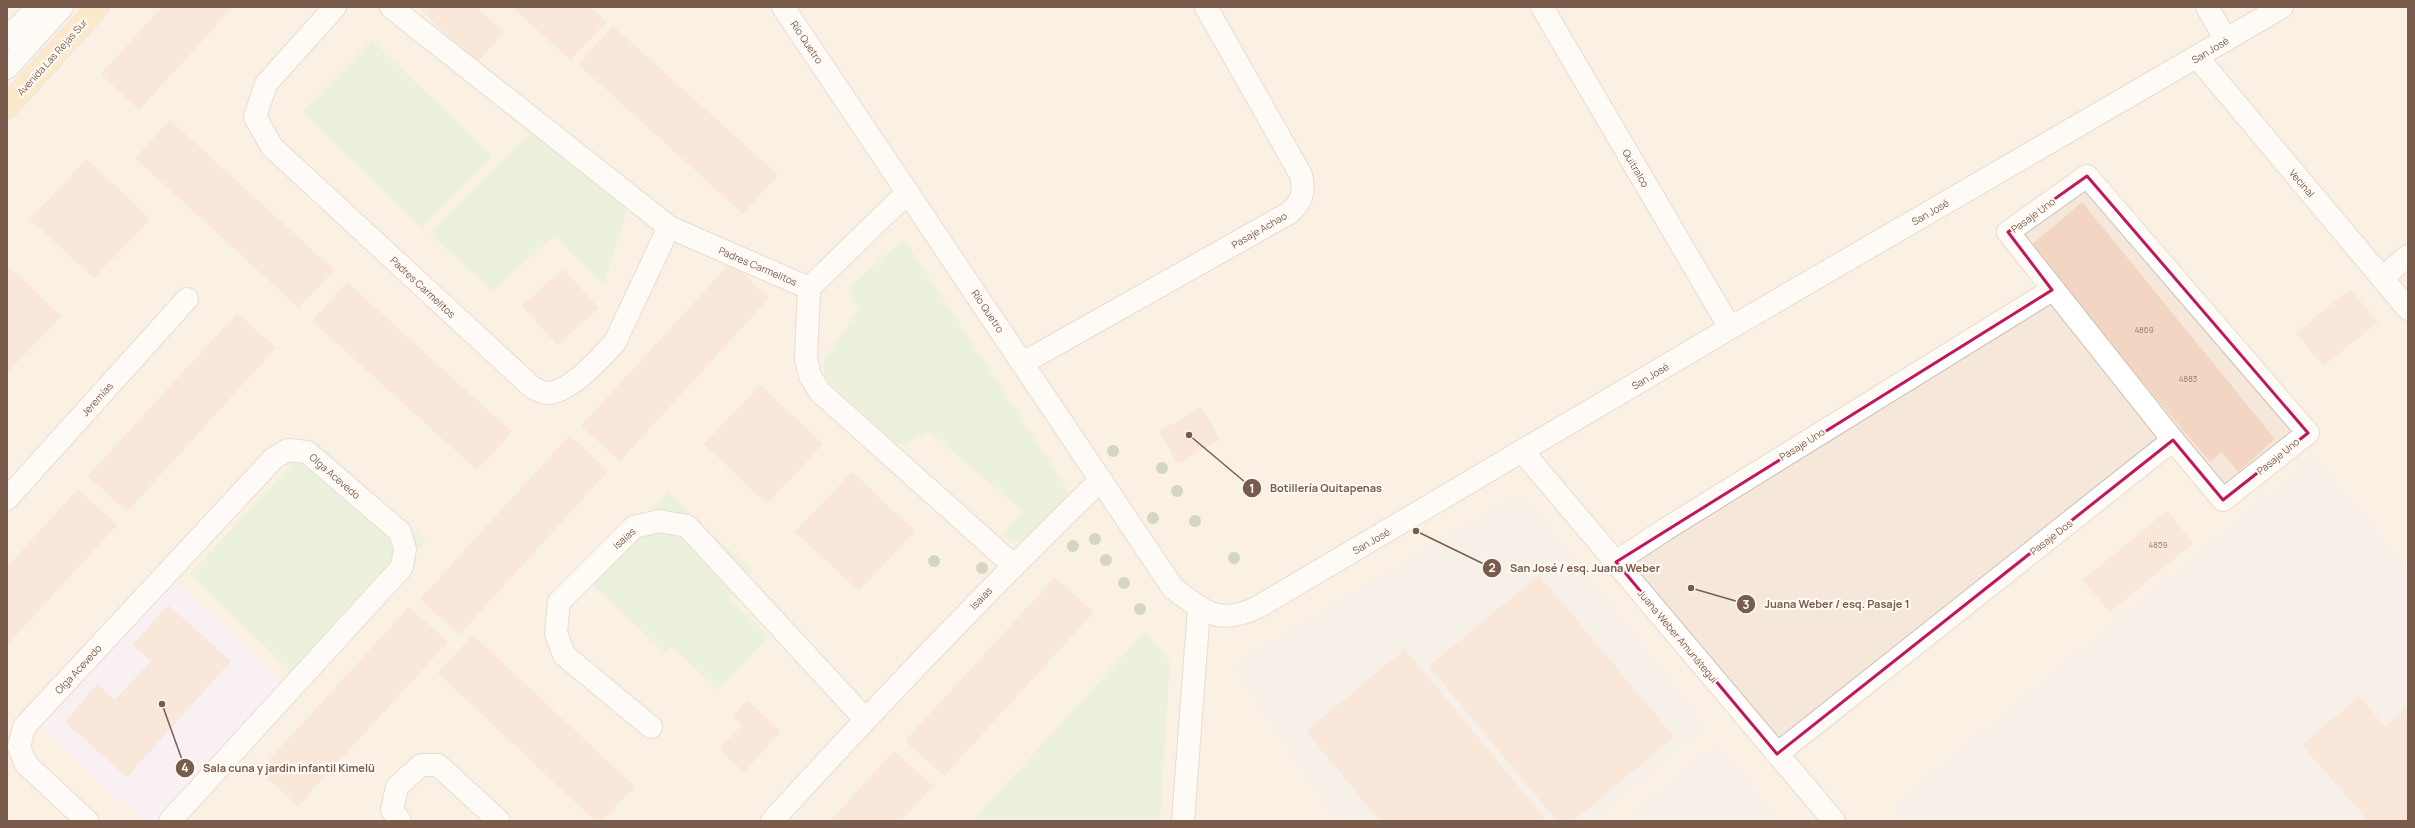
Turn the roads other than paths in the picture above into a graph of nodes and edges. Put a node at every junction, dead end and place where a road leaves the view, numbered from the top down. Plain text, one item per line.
1 (38, 7) edge
2 (62, 7) edge
3 (98, 7) edge
4 (335, 7) edge
5 (391, 7) edge
6 (783, 7) edge
7 (1206, 7) edge
8 (1542, 7) edge
9 (2207, 7) edge
10 (2282, 7) edge
11 (7, 38) edge
12 (2226, 40) junction
13 (2197, 57) junction
14 (7, 68) edge
15 (7, 107) edge
16 (908, 192) junction
17 (669, 227) junction
18 (2408, 256) edge
19 (2382, 278) junction
20 (809, 288) junction
21 (2052, 290) junction
22 (187, 298) dead end
23 (2408, 309) edge
24 (1730, 328) junction
25 (1023, 363) junction
26 (2173, 440) junction
27 (1523, 452) junction
28 (1100, 480) junction
29 (7, 499) edge
30 (1616, 562) junction
31 (1013, 565) junction
32 (1199, 608) junction
33 (865, 719) junction
34 (651, 727) dead end
35 (1777, 754) junction
36 (87, 821) edge
37 (170, 821) edge
38 (400, 821) edge
39 (499, 821) edge
40 (772, 821) edge
41 (1183, 821) edge
42 (1834, 821) edge

1 - 11 street
2 - 14 street
3 - 15 main road, Avenida Las Rejas Sur
4 - 17 street, Padres Carmelitos
5 - 17 street, Padres Carmelitos
6 - 16 street, Río Quetro
7 - 25 street, Pasaje Achao
8 - 24 street, Quitralco
9 - 12 street
10 - 12 street, San José
12 - 13 street, San José
13 - 19 street, Vecinal
13 - 24 street, San José
16 - 20 street, Padres Carmelitos
16 - 25 street, Río Quetro
17 - 20 street, Padres Carmelitos
18 - 19 street
19 - 23 street, Vecinal
20 - 31 street
21 - 26 street
21 - 26 street, Pasaje Uno
21 - 30 street, Pasaje Uno
22 - 29 street, Jeremías
24 - 27 street, San José
25 - 28 street, Río Quetro
26 - 35 street, Pasaje Dos
27 - 30 street, Juana Weber Amunátegui
27 - 32 street, San José
28 - 31 street, Isaias
28 - 32 street, Río Quetro
30 - 35 street, Juana Weber Amunátegui
31 - 33 street, Isaias
32 - 41 street
33 - 34 street, Isaias
33 - 40 street, Isaias
35 - 42 street, Juana Weber Amunátegui
36 - 37 street, Olga Acevedo
38 - 39 street

